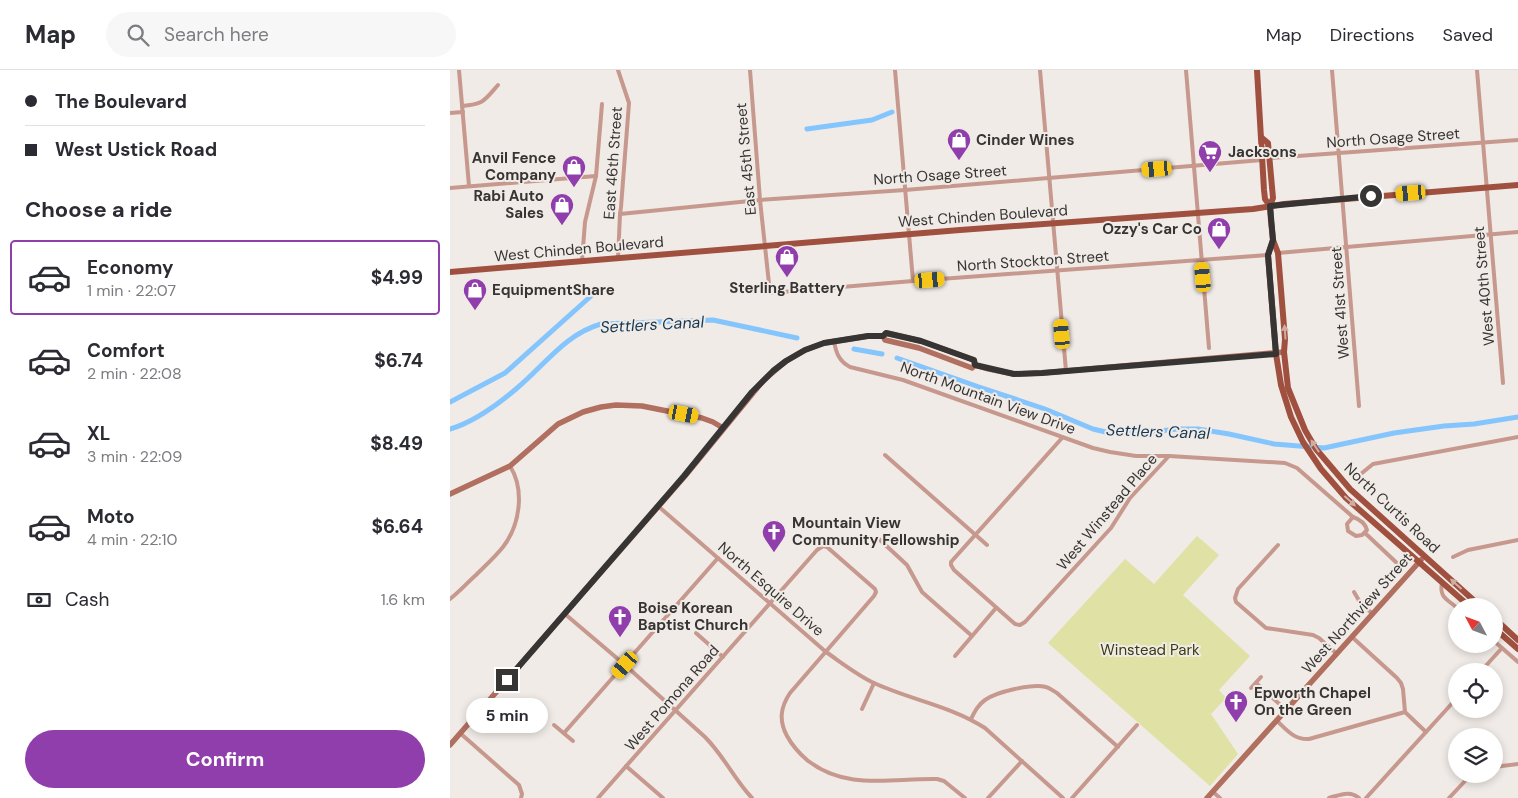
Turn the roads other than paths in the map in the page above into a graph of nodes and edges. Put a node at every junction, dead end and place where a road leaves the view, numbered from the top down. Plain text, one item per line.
1 (459, 70) edge
2 (618, 70) edge
3 (750, 70) edge
4 (895, 70) edge
5 (1040, 70) edge
6 (1186, 70) edge
7 (1258, 70) edge
8 (1332, 70) edge
9 (1477, 70) edge
10 (498, 86) dead end
11 (602, 104) dead end
12 (462, 106) junction
13 (462, 112) junction
14 (450, 113) edge
15 (1262, 138) junction
16 (1518, 140) edge
17 (1483, 142) junction
18 (1338, 152) junction
19 (1270, 158) junction
20 (1262, 160) junction
21 (1194, 166) junction
22 (596, 176) junction
23 (1049, 178) junction
24 (1518, 184) edge
25 (469, 186) junction
26 (1487, 187) junction
27 (450, 188) edge
28 (905, 190) junction
29 (1342, 199) junction
30 (760, 200) junction
31 (1270, 206) junction
32 (1198, 212) junction
33 (620, 214) junction
34 (1053, 223) junction
35 (1518, 232) edge
36 (909, 235) junction
37 (1491, 235) junction
38 (1273, 240) junction
39 (764, 246) junction
40 (1347, 247) junction
41 (1278, 253) junction
42 (1268, 255) junction
43 (618, 258) junction
44 (1201, 260) junction
45 (582, 262) junction
46 (1057, 270) junction
47 (450, 272) edge
48 (913, 281) junction
49 (770, 293) joint
50 (834, 341) junction
51 (1209, 348) dead end
52 (1284, 352) junction
53 (1276, 354) junction
54 (1066, 371) junction
55 (1503, 383) dead end
56 (1359, 406) dead end
57 (723, 428) junction
58 (1302, 432) junction
59 (1518, 437) edge
60 (1062, 438) junction
61 (886, 455) dead end
62 (1169, 456) junction
63 (510, 466) junction
64 (1297, 468) joint
65 (1362, 473) dead end
66 (450, 494) edge
67 (658, 506) junction
68 (1352, 517) junction
69 (1365, 533) junction
70 (976, 535) junction
71 (879, 539) dead end
72 (1518, 540) edge
73 (987, 545) dead end
74 (1278, 545) dead end
75 (1424, 556) junction
76 (1454, 557) dead end
77 (718, 558) junction
78 (1419, 562) junction
79 (1399, 565) dead end
80 (1442, 583) junction
81 (1354, 592) dead end
82 (1460, 598) edge
83 (1471, 598) edge
84 (450, 599) edge
85 (1448, 600) edge
86 (770, 603) junction
87 (996, 608) junction
88 (565, 614) junction
89 (1373, 614) junction
90 (1503, 626) edge
91 (696, 633) dead end
92 (972, 636) junction
93 (1503, 636) edge
94 (1352, 637) junction
95 (1518, 640) edge
96 (1503, 649) edge
97 (1518, 649) edge
98 (826, 652) junction
99 (1497, 653) edge
100 (1336, 654) junction
101 (955, 656) dead end
102 (722, 657) junction
103 (1518, 662) edge
104 (1488, 663) edge
105 (625, 665) junction
106 (1261, 677) dead end
107 (874, 683) junction
108 (1256, 683) junction
109 (1251, 688) dead end
110 (1448, 708) edge
111 (862, 709) dead end
112 (1286, 710) junction
113 (675, 711) junction
114 (1405, 712) junction
115 (971, 718) junction
116 (1276, 720) junction
117 (554, 725) dead end
118 (1138, 725) dead end
119 (1426, 732) junction
120 (460, 733) junction
121 (564, 733) junction
122 (573, 741) dead end
123 (450, 744) edge
124 (1118, 747) junction
125 (1022, 761) junction
126 (1518, 764) edge
127 (626, 766) junction
128 (1503, 766) edge
129 (1518, 772) edge
130 (1463, 783) edge
131 (1213, 792) junction
132 (521, 798) edge
133 (598, 798) edge
134 (663, 798) edge
135 (752, 798) edge
136 (965, 798) edge
137 (988, 798) edge
138 (1063, 798) edge
139 (1072, 798) edge
140 (1208, 798) edge
141 (1220, 798) edge
142 (1329, 798) edge
143 (1360, 798) edge
144 (1366, 798) edge
145 (1450, 798) edge

1 - 12 street
2 - 33 street, East 46th Street
3 - 30 street, East 45th Street
4 - 28 street
5 - 23 street
6 - 21 street
7 - 15 main road
8 - 18 street, West 41st Street
9 - 17 street, West 40th Street
10 - 12 street
11 - 22 street
12 - 13 street
13 - 14 street
13 - 25 street
15 - 19 main road
15 - 20 main road
16 - 17 street, North Osage Street
17 - 18 street, North Osage Street
17 - 26 street, West 40th Street
18 - 19 street, North Osage Street
18 - 29 street, West 41st Street
19 - 31 main road
20 - 21 street, North Osage Street
20 - 31 main road
21 - 23 street, North Osage Street
21 - 32 street
22 - 25 street
22 - 45 street
23 - 28 street, North Osage Street
23 - 34 street
24 - 26 main road, West Chinden Boulevard
25 - 27 street
26 - 29 main road, West Chinden Boulevard
26 - 37 street, West 40th Street
28 - 30 street, North Osage Street
28 - 36 street
29 - 31 main road, West Chinden Boulevard
29 - 40 street, West 41st Street
30 - 33 street, North Osage Street
30 - 39 street, East 45th Street
31 - 32 main road, West Chinden Boulevard
31 - 38 main road, North Curtis Road
32 - 34 main road, West Chinden Boulevard
32 - 44 street
33 - 43 street, East 46th Street
34 - 36 main road, West Chinden Boulevard
34 - 46 street
35 - 37 street
36 - 39 main road, West Chinden Boulevard
36 - 48 street
37 - 40 street
37 - 55 street, West 40th Street
38 - 41 main road, North Curtis Road
38 - 42 main road, North Curtis Road
39 - 43 main road, West Chinden Boulevard
39 - 49 street, East 45th Street
40 - 41 street
40 - 56 street, West 41st Street
52 -> 41 main road, North Curtis Road
42 - 44 street, North Stockton Street
42 - 53 main road, North Curtis Road
43 - 45 main road, West Chinden Boulevard
44 - 46 street, North Stockton Street
44 - 51 street
45 - 47 main road, West Chinden Boulevard
46 - 48 street, North Stockton Street
46 - 54 street
48 - 49 street, North Stockton Street
50 - 54 main road
50 - 57 main road
50 - 60 street, North Mountain View Drive
52 - 53 main road
52 - 58 main road, North Curtis Road
53 - 54 main road
53 - 58 main road, North Curtis Road
57 - 63 main road
57 - 67 main road
75 -> 58 main road, North Curtis Road
58 -> 78 main road, North Curtis Road
59 - 65 street
60 - 62 street, North Mountain View Drive
60 - 70 street
61 - 70 street
62 - 64 street, North Mountain View Drive
62 - 87 street, West Winstead Place
63 - 66 main road
63 - 84 street
64 - 68 street, North Curtis Road
67 - 77 street, North Esquire Drive
67 - 88 main road
68 - 69 street, North Curtis Road
68 - 69 street, North Curtis Road
69 - 79 street, North Curtis Road
70 - 73 street
70 - 87 street
71 - 92 street
72 - 76 street
74 - 100 street
75 - 78 main road, West Northview Street
83 -> 75 main road, North Curtis Road
77 - 86 street, North Esquire Drive
77 - 105 street
78 - 80 main road, North Curtis Road
78 - 89 main road, West Northview Street
80 - 82 main road, North Curtis Road
80 - 85 street, North Curtis Road
81 - 89 street
86 - 98 street, North Esquire Drive
86 - 98 street, West Pomona Road
86 - 102 street, West Pomona Road
87 - 92 street
88 - 105 street
88 - 120 main road
89 - 94 main road, West Northview Street
90 - 95 main road
91 - 102 street
92 - 101 street
93 - 97 main road
94 - 100 main road, West Northview Street
94 - 114 street
96 - 103 street
98 - 107 street, North Esquire Drive
98 - 136 street
99 - 104 street
100 - 112 main road, West Northview Street
102 - 113 street, West Pomona Road
105 - 113 street
105 - 121 street
106 - 108 street
107 - 111 street
107 - 115 street, North Esquire Drive
108 - 109 street
108 - 112 street
110 - 119 street
112 - 116 main road, West Northview Street
113 - 127 street, West Pomona Road
113 - 135 street
114 - 116 street
114 - 119 street
115 - 124 street
115 - 125 street, North Esquire Drive
116 - 131 main road, West Northview Street
117 - 121 street
118 - 124 street
119 - 144 street
120 - 123 main road
120 - 132 street
121 - 122 street
124 - 139 street
125 - 137 street
125 - 138 street, North Esquire Drive
126 - 128 street
126 - 129 street
127 - 133 street, West Pomona Road
127 - 134 street
130 - 145 street
131 - 140 main road, West Northview Street
131 - 141 street
142 - 143 street

